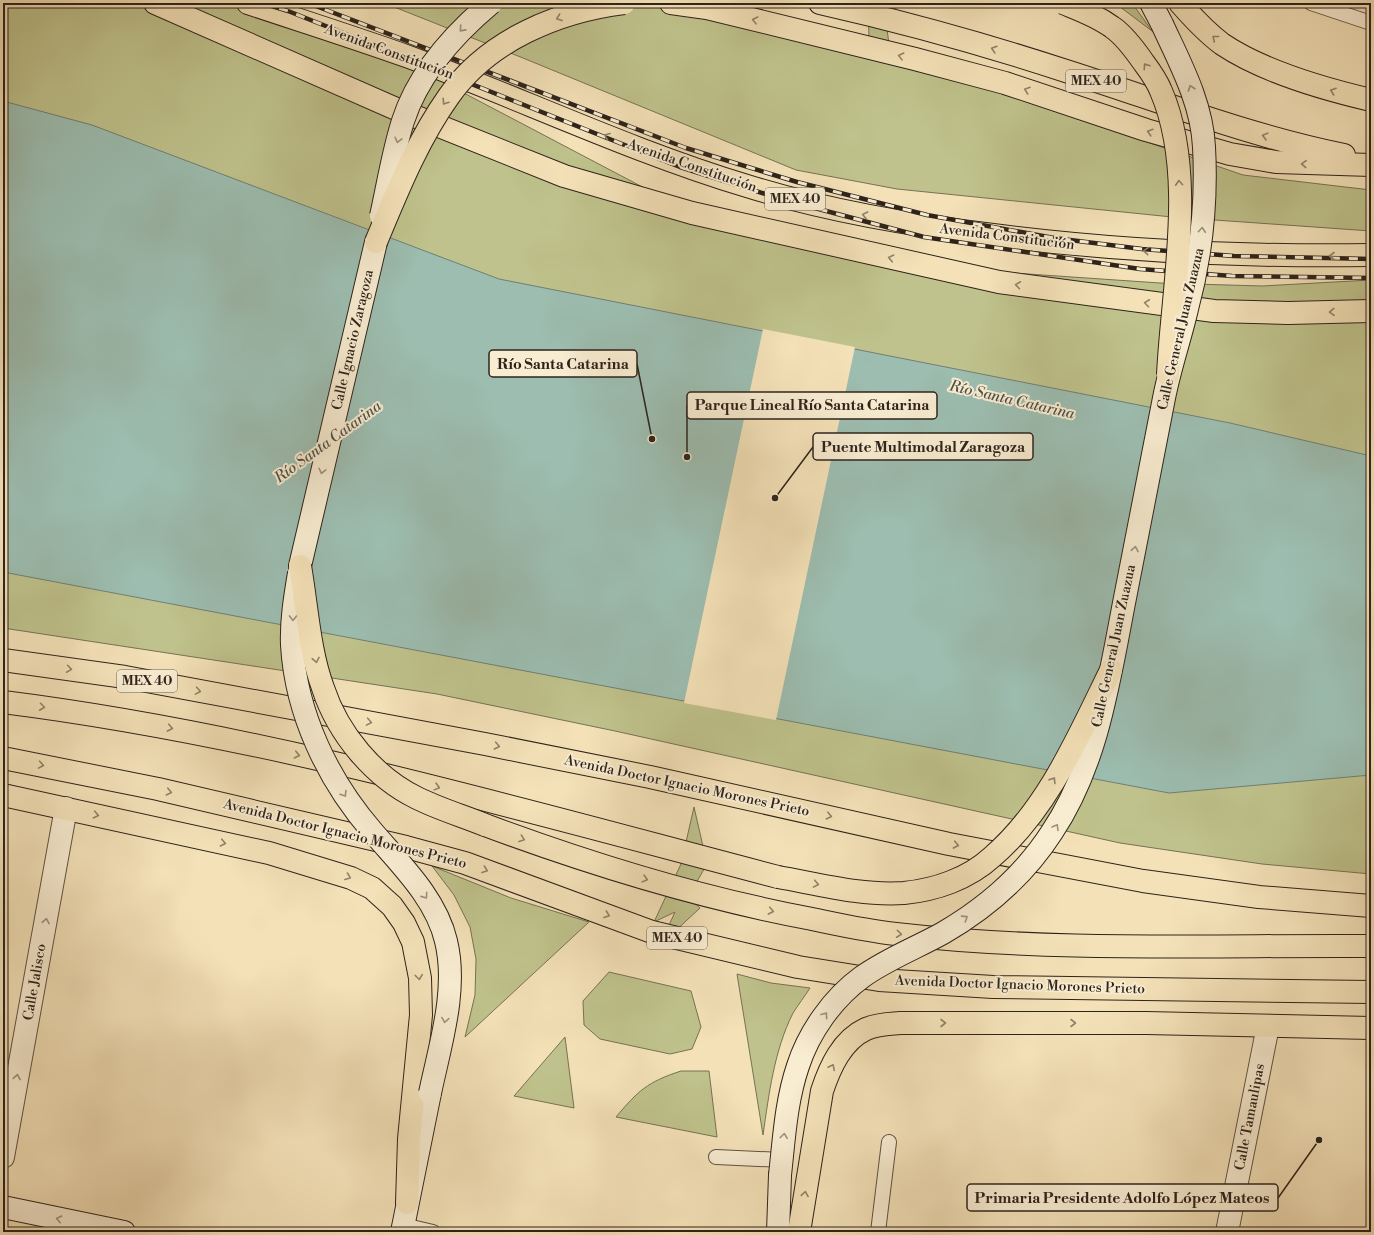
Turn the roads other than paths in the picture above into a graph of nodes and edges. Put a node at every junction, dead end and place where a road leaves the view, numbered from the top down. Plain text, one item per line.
1 (156, 3) edge
2 (248, 3) edge
3 (491, 3) edge
4 (624, 3) edge
5 (671, 3) edge
6 (820, 3) edge
7 (1063, 3) edge
8 (1151, 3) edge
9 (1180, 3) edge
10 (1311, 3) edge
11 (1371, 22) edge
12 (1371, 100) edge
13 (1371, 160) edge
14 (1371, 165) edge
15 (376, 242) junction
16 (1371, 255) edge
17 (1371, 311) edge
18 (1168, 375) junction
19 (300, 566) junction
20 (3, 660) edge
21 (1111, 670) junction
22 (3, 702) edge
23 (3, 758) edge
24 (3, 795) edge
25 (66, 808) junction
26 (1371, 906) edge
27 (1371, 946) edge
28 (1371, 992) edge
29 (1268, 1026) junction
30 (1371, 1028) edge
31 (888, 1142) dead end
32 (3, 1156) edge
33 (716, 1157) dead end
34 (781, 1168) junction
35 (407, 1203) junction
36 (3, 1207) edge
37 (402, 1228) edge
38 (124, 1232) edge
39 (433, 1232) edge
40 (778, 1232) edge
41 (799, 1232) edge
42 (878, 1232) edge
43 (1227, 1232) edge

17 -> 1 highway
16 -> 2 highway, Avenida Constitución / MEX 40
3 -> 15 street, Calle Ignacio Zaragoza, bridge
4 -> 15 highway, bridge
14 -> 5 highway
13 -> 6 highway, MEX 40
18 -> 7 highway, bridge
18 -> 8 street, Calle General Juan Zuazua, bridge
12 -> 9 highway
10 - 11 lane
15 -> 19 street, Calle Ignacio Zaragoza
21 -> 18 street, Calle General Juan Zuazua, bridge
19 -> 27 highway, bridge
19 -> 35 street, Calle Ignacio Zaragoza, bridge
20 -> 26 highway, Avenida Doctor Ignacio Morones Prieto / MEX 40
22 -> 21 highway, bridge
34 -> 21 street, Calle General Juan Zuazua, bridge
23 -> 28 highway, Avenida Doctor Ignacio Morones Prieto / MEX 40
24 - 25 highway
32 -> 25 street, Calle Jalisco
25 -> 35 highway
29 - 30 highway
41 -> 29 highway
29 - 43 street, Calle Tamaulipas
31 - 42 lane
33 - 34 lane
34 - 40 street, Calle General Juan Zuazua
35 - 37 street, Calle Ignacio Zaragoza
38 -> 36 street
37 - 39 lane

